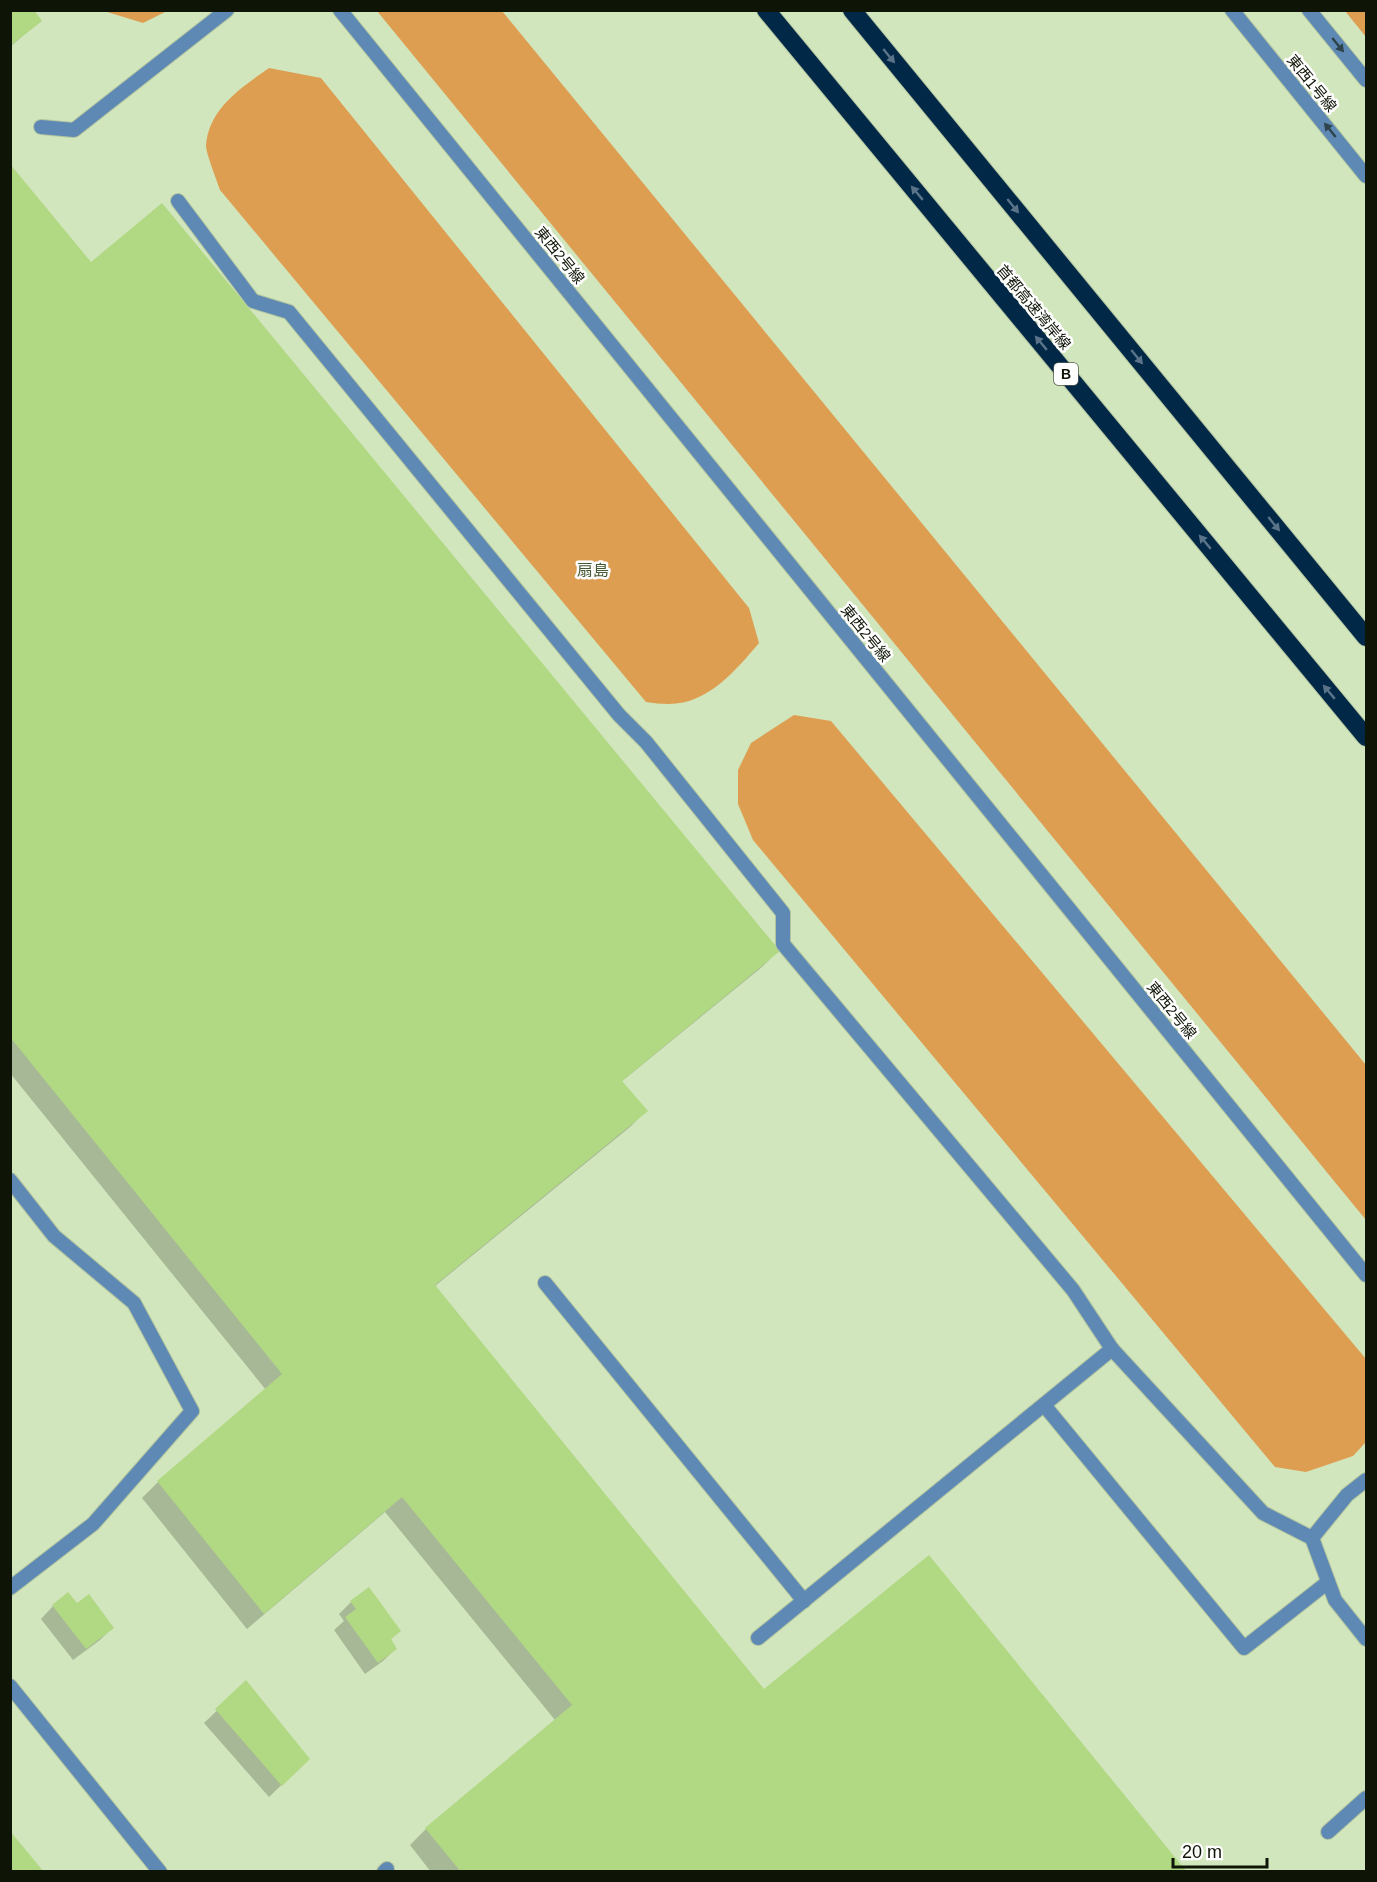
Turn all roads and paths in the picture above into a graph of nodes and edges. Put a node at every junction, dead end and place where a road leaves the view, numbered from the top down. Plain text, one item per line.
1 (227, 10) edge
2 (340, 10) edge
3 (766, 10) edge
4 (852, 10) edge
5 (1232, 10) edge
6 (1309, 10) edge
7 (1366, 80) edge
8 (41, 127) dead end
9 (1366, 176) edge
10 (178, 201) dead end
11 (1366, 637) edge
12 (1366, 738) edge
13 (10, 1180) edge
14 (1366, 1275) edge
15 (545, 1283) dead end
16 (1112, 1349) junction
17 (1044, 1405) junction
18 (1366, 1480) edge
19 (1312, 1538) junction
20 (1328, 1582) junction
21 (10, 1588) edge
22 (804, 1600) junction
23 (758, 1638) dead end
24 (1366, 1639) edge
25 (10, 1686) edge
26 (1366, 1798) edge
27 (1328, 1832) dead end
28 (160, 1872) edge

1 - 8 lane
2 - 14 lane, 東西2号線
12 -> 3 highway, 首都高速湾岸線 / B
4 -> 11 highway
9 -> 5 lane, 東西1号線
6 -> 7 lane
10 - 16 lane
13 - 21 lane
15 - 22 lane
16 - 17 lane
16 - 19 lane
17 - 20 lane
17 - 22 lane
18 - 19 lane
19 - 20 lane
20 - 24 lane
22 - 23 lane
25 - 28 lane
26 - 27 lane

